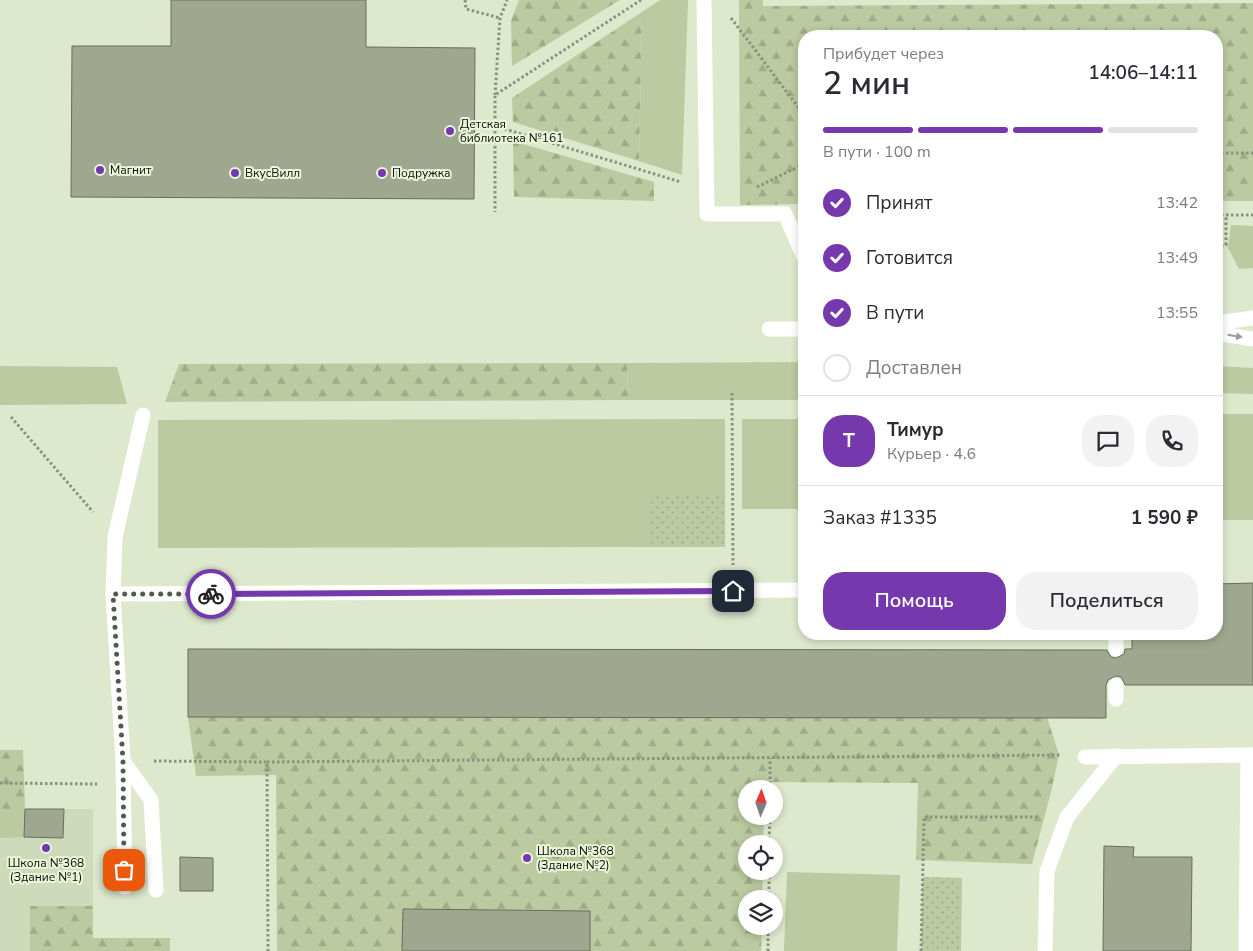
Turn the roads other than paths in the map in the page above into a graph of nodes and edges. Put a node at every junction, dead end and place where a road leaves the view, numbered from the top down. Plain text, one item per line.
1 (704, 0) edge
2 (798, 243) edge
3 (1253, 318) edge
4 (1223, 322) edge
5 (769, 329) dead end
6 (798, 329) edge
7 (1223, 335) edge
8 (1253, 339) edge
9 (143, 416) dead end
10 (798, 590) edge
11 (113, 594) junction
12 (1116, 640) edge
13 (1116, 649) dead end
14 (1250, 755) edge
15 (1116, 756) junction
16 (1085, 757) road end
17 (123, 761) junction
18 (125, 887) dead end
19 (156, 890) dead end
20 (1045, 951) edge
21 (1246, 951) edge

1 - 2 lane
3 - 4 lane
5 - 6 lane
7 -> 8 lane
9 - 11 lane
10 - 11 lane
11 - 17 lane
12 - 13 lane
14 - 15 lane
14 - 21 lane
15 - 16 lane
15 - 20 lane
17 - 18 lane
17 - 19 lane

